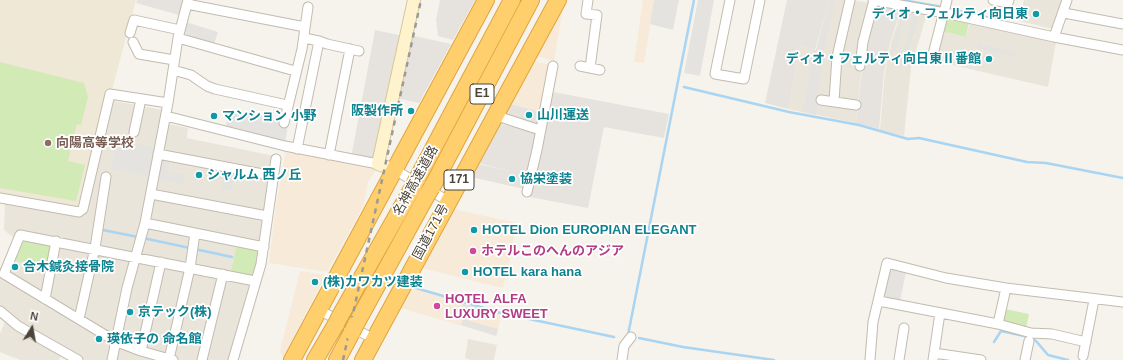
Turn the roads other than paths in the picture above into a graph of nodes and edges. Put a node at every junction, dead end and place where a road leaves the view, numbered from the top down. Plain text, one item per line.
1 (414, 0) edge
2 (486, 0) edge
3 (512, 0) edge
4 (531, 0) edge
5 (558, 0) edge
6 (588, 0) edge
7 (730, 0) edge
8 (760, 0) edge
9 (850, 0) edge
10 (873, 0) edge
11 (993, 0) edge
12 (1009, 0) edge
13 (1067, 0) edge
14 (188, 2) edge
15 (308, 7) dead end
16 (946, 7) edge
17 (1064, 13) junction
18 (1123, 24) edge
19 (305, 27) junction
20 (179, 34) junction
21 (1055, 35) junction
22 (304, 38) junction
23 (319, 41) junction
24 (1123, 50) edge
25 (932, 58) dead end
26 (174, 60) junction
27 (858, 61) dead end
28 (553, 66) dead end
29 (580, 66) dead end
30 (174, 70) junction
31 (295, 71) junction
32 (141, 100) junction
33 (821, 100) dead end
34 (834, 101) junction
35 (168, 103) junction
36 (287, 105) junction
37 (856, 105) dead end
38 (494, 115) junction
39 (166, 116) junction
40 (284, 122) dead end
41 (540, 130) junction
42 (134, 132) dead end
43 (297, 148) junction
44 (158, 154) junction
45 (329, 155) junction
46 (276, 159) dead end
47 (378, 164) junction
48 (395, 170) junction
49 (273, 176) junction
50 (106, 177) dead end
51 (527, 192) dead end
52 (151, 194) junction
53 (0, 198) edge
54 (448, 201) junction
55 (267, 216) junction
56 (145, 223) junction
57 (195, 233) junction
58 (56, 241) junction
59 (264, 247) junction
60 (95, 248) junction
61 (136, 257) junction
62 (161, 262) junction
63 (190, 268) junction
64 (222, 274) junction
65 (255, 281) junction
66 (1006, 288) junction
67 (45, 299) junction
68 (1094, 300) junction
69 (880, 301) junction
70 (1123, 302) edge
71 (319, 310) junction
72 (0, 311) edge
73 (940, 313) junction
74 (79, 319) junction
75 (998, 324) junction
76 (904, 328) dead end
77 (631, 337) dead end
78 (374, 339) junction
79 (115, 341) junction
80 (1029, 342) dead end
81 (1086, 342) junction
82 (141, 351) junction
83 (933, 356) edge
84 (1083, 356) dead end
85 (78, 360) edge
86 (112, 360) edge
87 (171, 360) edge
88 (202, 360) edge
89 (233, 360) edge
90 (292, 360) edge
91 (315, 360) edge
92 (337, 360) edge
93 (363, 360) edge
94 (622, 360) edge
95 (870, 360) edge
96 (899, 360) edge
97 (981, 360) edge
98 (1025, 360) edge

1 - 47 street
2 - 48 highway
3 - 91 highway, 名神高速道路 / E1
4 - 92 highway, 名神高速道路 / E1
5 - 38 highway, 国道171号 / 171
6 - 29 street
7 - 8 street
9 - 34 street
10 - 16 street
10 - 27 street
11 - 12 street
13 - 17 street
14 - 19 street
14 - 20 street
15 - 19 street
16 - 21 street
16 - 25 street
17 - 18 street
17 - 21 street
19 - 22 street
20 - 26 street
20 - 26 street
20 - 31 street
21 - 24 street
22 - 23 street
22 - 31 street
23 - 43 street
23 - 45 street
26 - 30 street
28 - 41 street
30 - 35 street
30 - 36 street
31 - 36 street
32 - 35 street
32 - 42 street
32 - 53 street
33 - 34 street
34 - 37 street
35 - 39 street
36 - 40 street
38 - 41 street
38 - 54 highway, 国道171号 / 171
39 - 43 street
39 - 44 street
41 - 51 street
43 - 45 street
44 - 49 street
44 - 52 street
45 - 47 street
46 - 49 street
47 - 48 street
48 - 54 street
48 - 71 highway
49 - 55 street
50 - 60 street
52 - 55 street
52 - 56 street
54 - 78 highway, 国道171号 / 171
55 - 59 street
56 - 57 street
56 - 61 street
57 - 59 street
57 - 63 street
58 - 60 street
58 - 67 street
58 - 67 street
59 - 65 street
60 - 61 street
60 - 74 street
61 - 62 street
61 - 79 street
62 - 63 street
62 - 82 street
63 - 64 street
63 - 87 street
64 - 65 street
64 - 88 street
65 - 89 street
66 - 68 street
66 - 69 street
66 - 75 street
67 - 74 street
68 - 70 street
68 - 81 street
69 - 73 street
69 - 95 street
71 - 78 street
71 - 90 highway
72 - 85 street
73 - 75 street
73 - 83 street
74 - 79 street
75 - 81 street
76 - 96 street
77 - 94 street
78 - 93 highway, 国道171号 / 171
79 - 82 street
79 - 86 street
80 - 98 street
81 - 84 street
82 - 87 street
83 - 97 street

